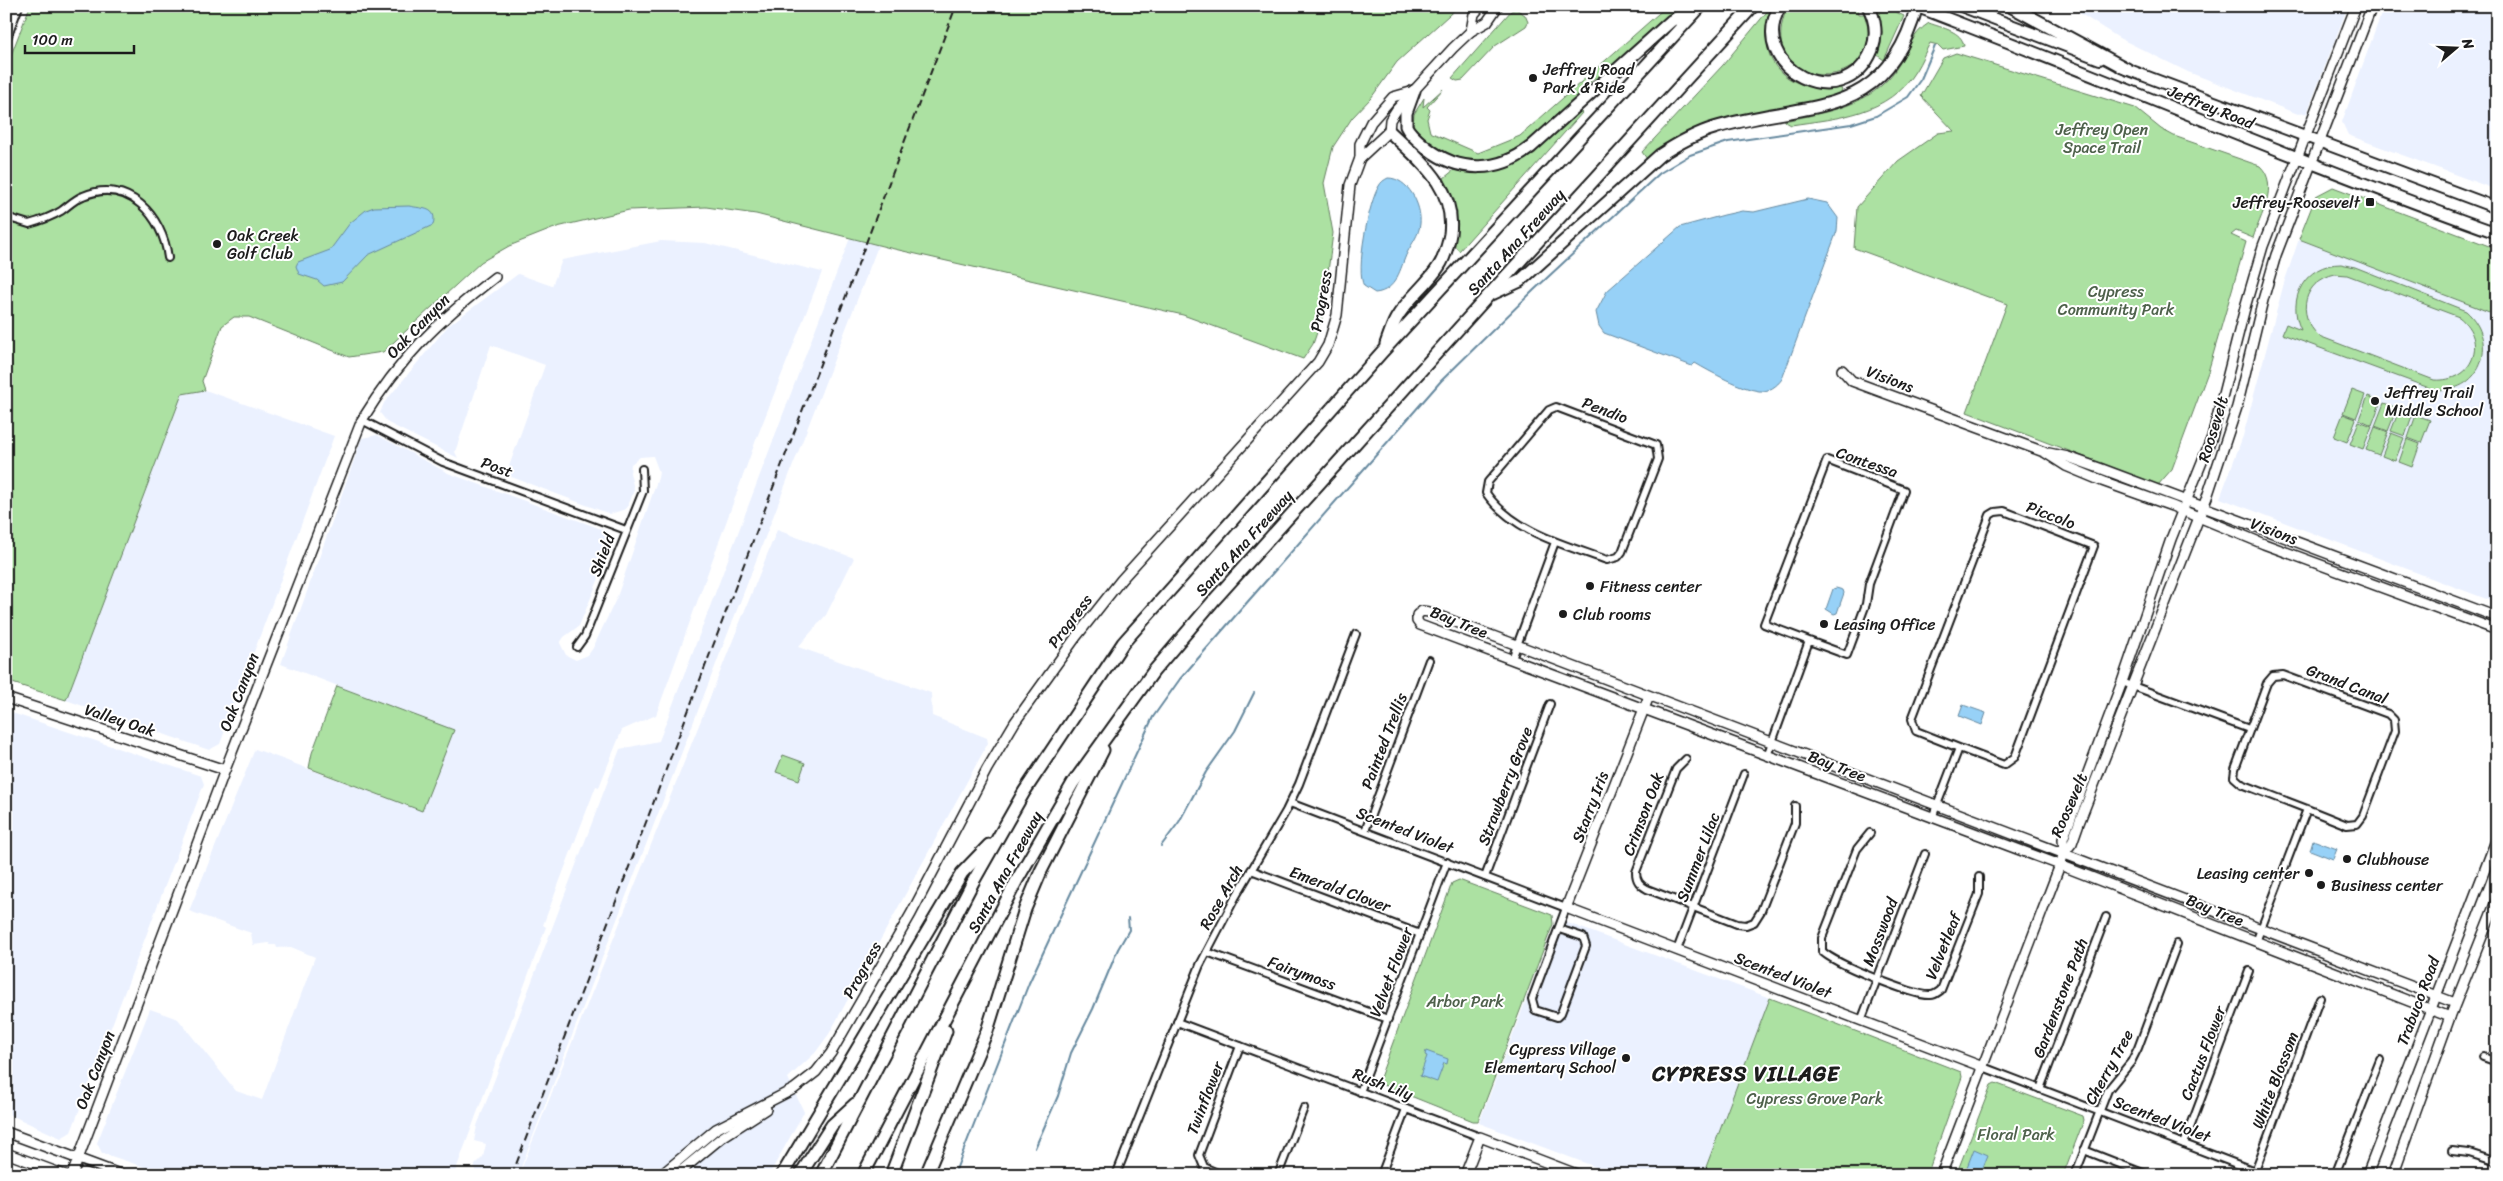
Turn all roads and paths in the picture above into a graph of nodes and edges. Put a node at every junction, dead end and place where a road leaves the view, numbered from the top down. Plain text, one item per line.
1 (17, 6) edge
2 (1481, 6) edge
3 (1498, 6) edge
4 (1696, 6) edge
5 (1701, 6) edge
6 (1753, 6) edge
7 (1780, 6) edge
8 (1868, 6) edge
9 (1961, 6) edge
10 (2010, 6) edge
11 (2356, 6) edge
12 (2372, 6) edge
13 (1916, 7) edge
14 (1470, 31) junction
15 (6, 35) edge
16 (2127, 69) junction
17 (1414, 91) junction
18 (1389, 131) junction
19 (2306, 138) junction
20 (2320, 143) junction
21 (1360, 158) junction
22 (2298, 159) junction
23 (2312, 164) junction
24 (2497, 208) edge
25 (6, 217) edge
26 (2497, 233) edge
27 (168, 258) dead end
28 (495, 277) dead end
29 (1488, 296) junction
30 (1382, 352) junction
31 (1842, 370) dead end
32 (362, 420) junction
33 (2044, 452) junction
34 (642, 470) dead end
35 (2188, 502) junction
36 (2203, 508) junction
37 (2183, 511) junction
38 (2198, 518) junction
39 (626, 530) junction
40 (1555, 542) junction
41 (2497, 617) edge
42 (2497, 630) edge
43 (1356, 634) dead end
44 (1809, 641) junction
45 (1518, 645) junction
46 (577, 647) dead end
47 (1512, 659) junction
48 (1429, 660) dead end
49 (2122, 682) junction
50 (2134, 687) junction
51 (1649, 696) junction
52 (6, 698) edge
53 (1550, 704) dead end
54 (1644, 709) junction
55 (1122, 713) junction
56 (2249, 730) junction
57 (1772, 742) junction
58 (1959, 748) junction
59 (1767, 756) junction
60 (1686, 759) dead end
61 (225, 770) junction
62 (1744, 774) dead end
63 (1290, 803) junction
64 (1937, 804) junction
65 (1795, 806) dead end
66 (2307, 810) junction
67 (1932, 818) junction
68 (1365, 831) junction
69 (1001, 833) junction
70 (1870, 833) dead end
71 (2497, 838) edge
72 (2064, 853) junction
73 (1925, 854) dead end
74 (1447, 862) junction
75 (2060, 865) junction
76 (1251, 870) junction
77 (1485, 877) junction
78 (1978, 877) dead end
79 (2497, 899) edge
80 (1566, 908) junction
81 (1693, 908) junction
82 (2106, 916) dead end
83 (1559, 929) junction
84 (2261, 929) junction
85 (1420, 934) junction
86 (2256, 942) junction
87 (2176, 944) dead end
88 (1677, 950) junction
89 (1207, 952) junction
90 (2248, 971) dead end
91 (967, 976) junction
92 (1877, 978) junction
93 (2436, 996) junction
94 (2320, 998) dead end
95 (2455, 1003) junction
96 (2430, 1009) junction
97 (2450, 1016) junction
98 (1388, 1019) junction
99 (1861, 1021) junction
100 (1177, 1022) junction
101 (1240, 1046) junction
102 (2483, 1057) dead end
103 (2380, 1060) dead end
104 (2497, 1062) edge
105 (1982, 1067) junction
106 (2040, 1089) junction
107 (1360, 1092) junction
108 (862, 1098) junction
109 (773, 1102) junction
110 (1304, 1108) dead end
111 (1406, 1109) junction
112 (2099, 1111) junction
113 (6, 1132) edge
114 (1480, 1137) junction
115 (2184, 1144) junction
116 (2084, 1150) junction
117 (2452, 1151) dead end
118 (6, 1153) edge
119 (77, 1159) junction
120 (2497, 1162) edge
121 (928, 1171) edge
122 (2255, 1171) junction
123 (66, 1174) edge
124 (122, 1175) edge
125 (661, 1175) edge
126 (676, 1175) edge
127 (782, 1175) edge
128 (800, 1175) edge
129 (821, 1175) edge
130 (863, 1175) edge
131 (891, 1175) edge
132 (1116, 1175) edge
133 (1222, 1175) edge
134 (1278, 1175) edge
135 (1380, 1175) edge
136 (1465, 1175) edge
137 (1579, 1175) edge
138 (1941, 1175) edge
139 (2075, 1175) edge
140 (2148, 1175) edge
141 (2265, 1175) edge
142 (2335, 1175) edge
143 (2367, 1175) edge
144 (2393, 1175) edge

1 - 15 main road
2 - 14 street
3 - 14 street
4 - 17 highway
5 - 30 highway, Santa Ana Freeway
6 - 29 highway, Santa Ana Freeway
7 - 8 highway
9 - 16 main road, Jeffrey Road
10 - 16 highway
11 - 19 street, Roosevelt
12 - 20 street, Roosevelt
13 - 22 main road, Jeffrey Road
13 - 29 highway
14 - 17 street
16 - 19 main road, Jeffrey Road
17 - 18 street
17 - 21 street, Progress
18 - 21 street, Progress
18 - 30 highway
19 - 20 main road, Jeffrey Road
19 - 22 street, Roosevelt
20 - 23 street, Roosevelt
20 - 24 main road, Jeffrey Road
21 - 109 street, Progress
22 - 23 main road, Jeffrey Road
22 - 35 street, Roosevelt
23 - 26 main road, Jeffrey Road
23 - 36 street, Roosevelt
25 - 27 street
28 - 32 street, Oak Canyon
29 - 55 highway, Santa Ana Freeway
30 - 69 highway, Santa Ana Freeway
31 - 33 street, Visions
32 - 39 street, Post
32 - 61 street, Oak Canyon
33 - 35 street, Visions
33 - 37 street, Visions
34 - 39 street, Shield
35 - 36 street, Visions
35 - 37 street, Roosevelt
36 - 38 street, Roosevelt
36 - 41 street, Visions
37 - 38 street, Visions
37 - 49 street, Roosevelt
38 - 42 street, Visions
38 - 50 street, Roosevelt
39 - 46 street, Shield
40 - 40 street, Pendio
40 - 45 street
43 - 63 street, Rose Arch
44 - 44 street, Contessa
44 - 57 street
45 - 47 street
45 - 47 street, Bay Tree
45 - 51 street, Bay Tree
47 - 54 street, Bay Tree
48 - 68 street, Painted Trellis
49 - 50 street
49 - 72 street, Roosevelt
50 - 56 street
50 - 72 street, Roosevelt
51 - 54 street, Starry Iris
51 - 57 street, Bay Tree
52 - 61 street, Valley Oak
53 - 77 street, Strawberry Grove
54 - 59 street, Bay Tree
54 - 80 street, Starry Iris
55 - 91 highway, Santa Ana Freeway
55 - 121 highway
56 - 66 street, Grand Canal
56 - 66 street, Grand Canal
57 - 59 street
57 - 64 street, Bay Tree
58 - 58 street, Piccolo
58 - 64 street
59 - 67 street, Bay Tree
60 - 81 street, Crimson Oak
61 - 119 street, Oak Canyon
62 - 81 street, Summer Lilac
63 - 68 street, Scented Violet
63 - 76 street, Rose Arch
64 - 67 street
64 - 72 street, Bay Tree
65 - 81 street
66 - 84 street
67 - 75 street, Bay Tree
68 - 74 street, Scented Violet
69 - 108 highway, Santa Ana Freeway
69 - 127 highway
70 - 92 street, Velvetleaf
71 - 93 street, Trabuco Road
72 - 75 street, Roosevelt
72 - 84 street, Bay Tree
73 - 92 street, Mosswood
74 - 77 street, Scented Violet
74 - 85 street, Velvet Flower
75 - 86 street, Bay Tree
75 - 105 street, Roosevelt
76 - 85 street, Emerald Clover
76 - 89 street, Rose Arch
77 - 80 street, Scented Violet
78 - 92 street, Velvetleaf
79 - 95 street
80 - 83 street, Starry Iris
80 - 88 street, Scented Violet
81 - 88 street, Summer Lilac
82 - 106 street, Gardenstone Path
83 - 83 street, Starry Iris
84 - 86 street
84 - 93 street, Bay Tree
85 - 98 street, Velvet Flower
86 - 96 street, Bay Tree
87 - 112 street, Cherry Tree
88 - 99 street, Scented Violet
89 - 98 street, Fairymoss
89 - 100 street, Rose Arch
90 - 115 street, Cactus Flower
91 - 130 highway, Santa Ana Freeway
91 - 131 highway
92 - 99 street, Mosswood
93 - 95 street, Bay Tree
93 - 96 street, Trabuco Road
94 - 122 street, White Blossom
95 - 97 street
96 - 97 street, Bay Tree
96 - 143 street, Trabuco Road
97 - 144 street
98 - 107 street, Velvet Flower
99 - 105 street, Scented Violet
100 - 101 street, Rush Lily
100 - 132 street, Rose Arch
101 - 107 street, Rush Lily
101 - 133 street, Twinflower
102 - 104 street
103 - 142 street
105 - 106 street, Scented Violet
105 - 138 street, Roosevelt
106 - 112 street, Scented Violet
107 - 111 street, Rush Lily
108 - 128 highway
108 - 129 highway, Santa Ana Freeway
109 - 125 street, Progress
109 - 126 street, Progress
110 - 134 street
111 - 114 street, Rush Lily
111 - 135 street
112 - 115 street, Scented Violet
112 - 116 street, Cherry Tree
113 - 119 street
114 - 136 street
114 - 137 street, Rush Lily
115 - 122 street, Scented Violet
116 - 139 street, Cherry Tree
116 - 140 street
117 - 120 street
118 - 123 street
119 - 123 street
119 - 124 street
122 - 141 street, Scented Violet

